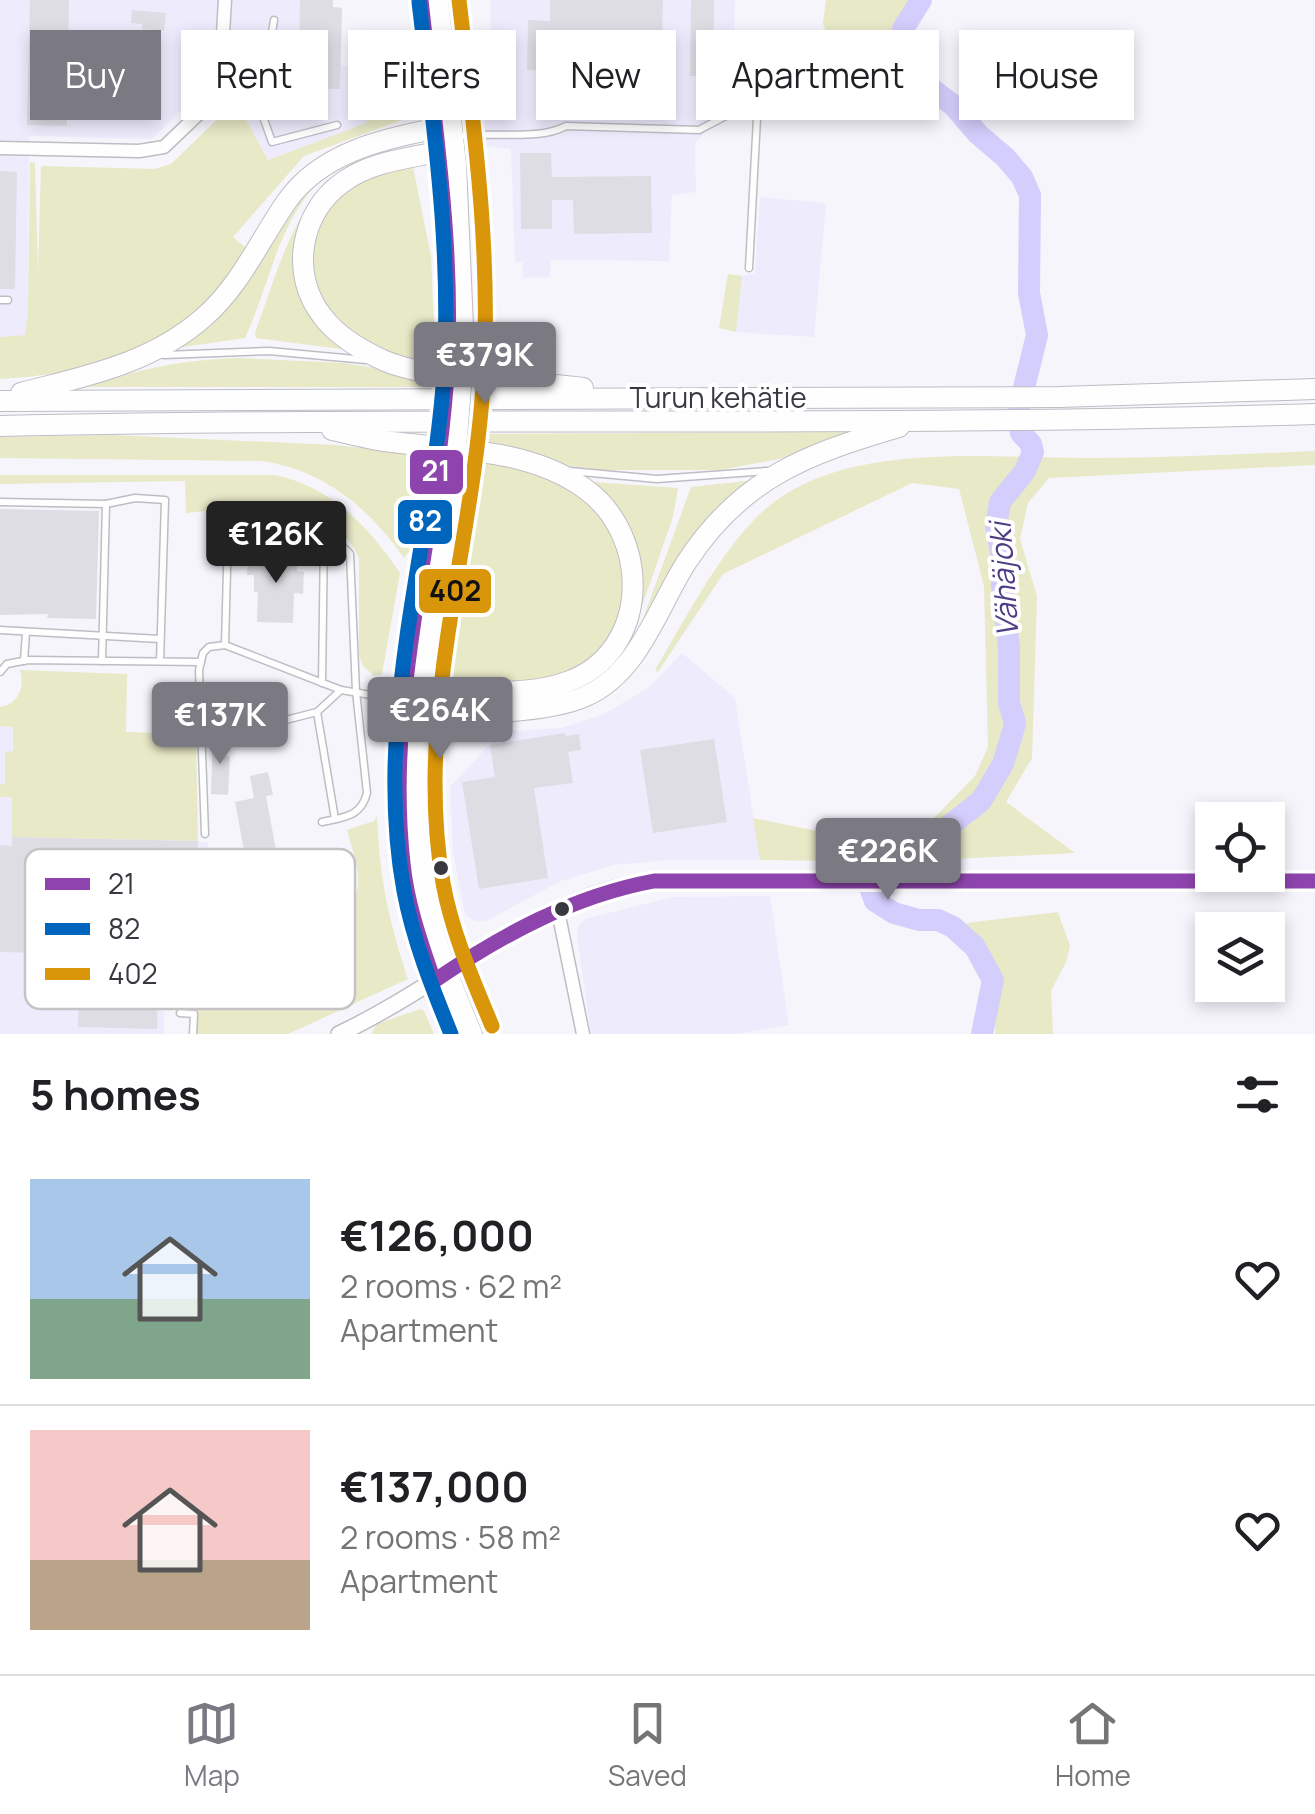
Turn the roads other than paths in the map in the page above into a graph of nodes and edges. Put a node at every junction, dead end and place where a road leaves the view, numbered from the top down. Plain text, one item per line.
1 (225, 0) edge
2 (421, 0) edge
3 (439, 0) edge
4 (274, 20) dead end
5 (225, 30) edge
6 (272, 30) edge
7 (194, 120) edge
8 (264, 120) edge
9 (336, 125) dead end
10 (444, 133) junction
11 (0, 148) edge
12 (437, 152) junction
13 (749, 268) dead end
14 (456, 350) junction
15 (143, 358) junction
16 (387, 362) junction
17 (1315, 390) edge
18 (1218, 394) junction
19 (644, 398) junction
20 (5, 400) edge
21 (1315, 414) edge
22 (1216, 417) junction
23 (925, 420) junction
24 (290, 422) junction
25 (8, 425) edge
26 (448, 460) junction
27 (548, 469) junction
28 (783, 469) junction
29 (0, 502) edge
30 (106, 504) junction
31 (324, 538) junction
32 (0, 630) edge
33 (26, 632) junction
34 (103, 636) junction
35 (160, 638) junction
36 (226, 645) junction
37 (24, 661) junction
38 (102, 661) junction
39 (160, 661) junction
40 (201, 662) junction
41 (0, 672) edge
42 (322, 683) junction
43 (422, 688) junction
44 (341, 690) junction
45 (356, 691) junction
46 (411, 707) junction
47 (316, 712) junction
48 (200, 720) junction
49 (334, 819) junction
50 (322, 822) dead end
51 (205, 834) dead end
52 (1315, 881) edge
53 (558, 911) junction
54 (441, 976) junction
55 (180, 1013) dead end
56 (348, 1032) edge
57 (193, 1034) edge
58 (455, 1034) edge
59 (473, 1034) edge
60 (583, 1034) edge

1 - 5 street
2 - 10 main road
3 - 10 main road
4 - 6 lane
7 - 11 street
8 - 9 lane
10 - 12 main road
10 - 13 lane
10 - 14 main road
10 - 15 highway
12 - 14 main road
12 - 16 highway
14 - 26 main road, bridge
15 - 16 lane
15 - 20 highway
16 - 19 highway
17 - 18 highway, Turun kehätie
18 - 19 highway, Turun kehätie
18 - 22 lane
19 - 20 highway, Turun kehätie
20 - 25 lane
21 - 22 highway, Turun kehätie
22 - 23 highway, Turun kehätie
23 - 24 highway, Turun kehätie
23 - 28 highway
24 - 25 highway, Turun kehätie
24 - 27 highway
26 - 43 main road
26 - 46 main road
27 - 28 lane
27 - 43 highway
28 - 46 highway
29 - 30 lane
30 - 34 lane
30 - 35 lane
31 - 36 lane
31 - 42 lane
31 - 45 lane
32 - 33 lane
33 - 34 lane
33 - 37 lane
34 - 35 lane
34 - 38 lane
35 - 39 lane
36 - 40 lane
36 - 42 lane
37 - 38 lane
37 - 41 lane
38 - 39 lane
39 - 40 lane
40 - 48 lane
42 - 44 lane
43 - 46 main road
44 - 45 lane
44 - 47 lane
45 - 46 lane
45 - 49 lane
46 - 54 main road
47 - 48 lane
47 - 49 lane
48 - 51 lane
49 - 50 lane
52 - 53 street
53 - 54 street
53 - 60 street
54 - 56 street
54 - 58 main road
54 - 59 main road
55 - 57 lane

